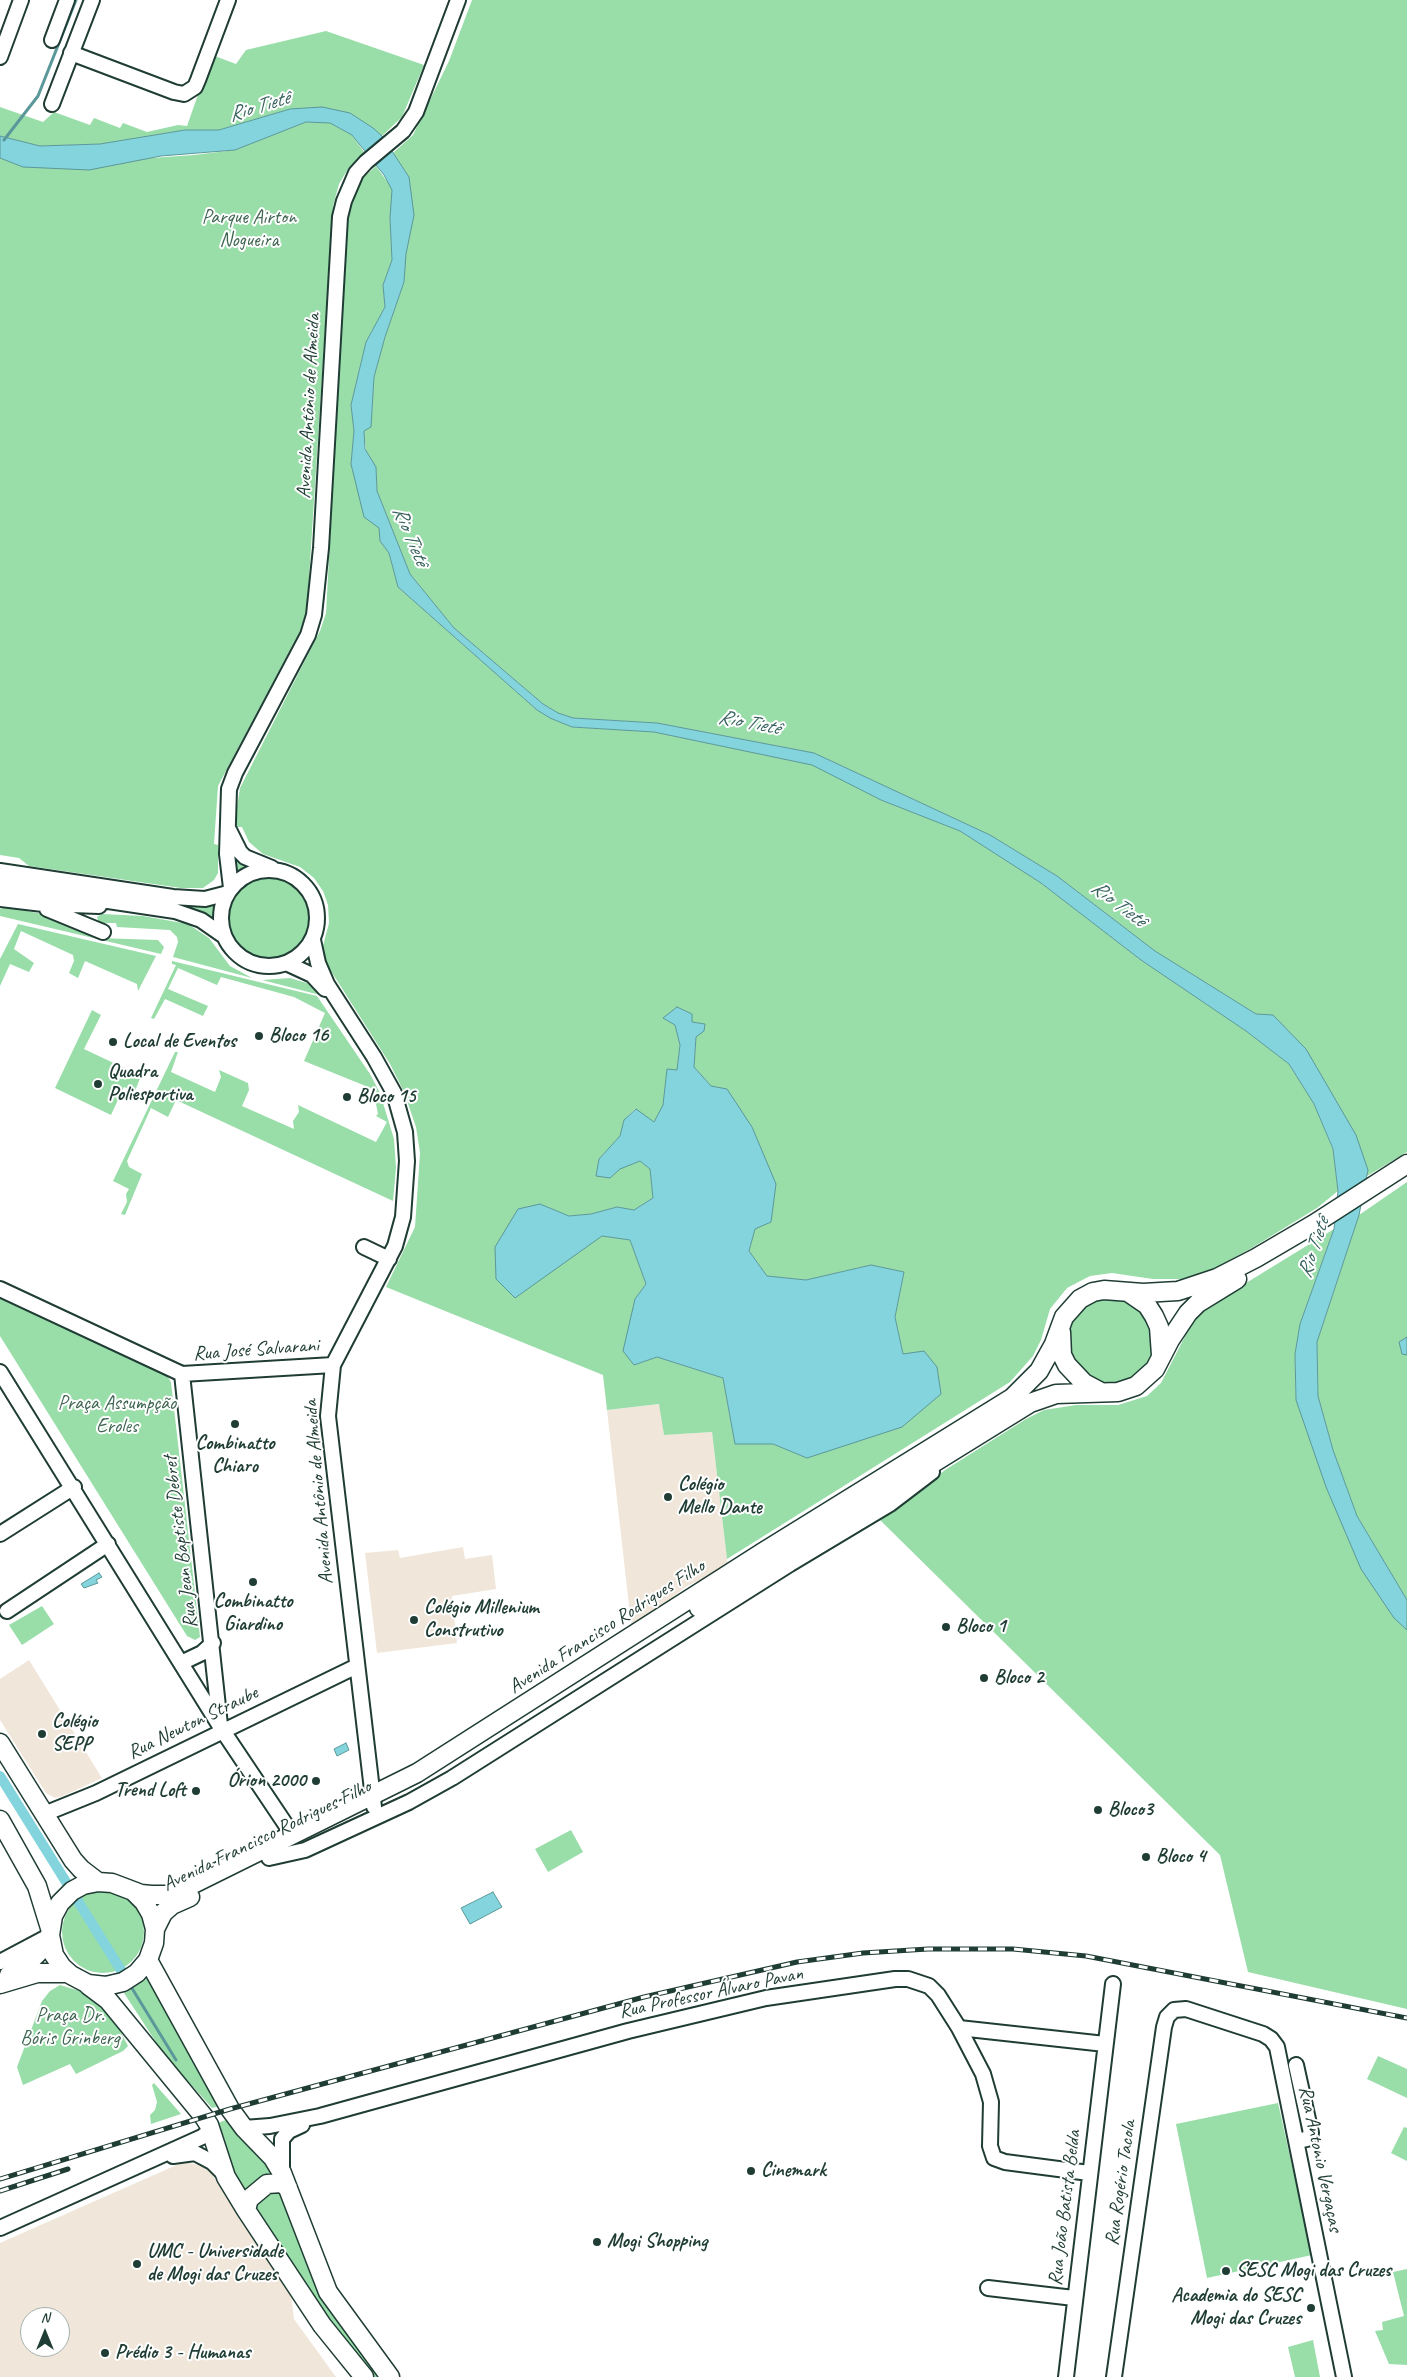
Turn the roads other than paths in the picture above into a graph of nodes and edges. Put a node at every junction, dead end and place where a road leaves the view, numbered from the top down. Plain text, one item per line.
1 (21, 0) edge
2 (67, 0) edge
3 (92, 0) edge
4 (228, 0) edge
5 (458, 0) edge
6 (52, 40) dead end
7 (72, 54) junction
8 (0, 57) edge
9 (52, 104) dead end
10 (228, 829) junction
11 (275, 870) junction
12 (0, 871) edge
13 (0, 885) edge
14 (229, 890) junction
15 (0, 899) edge
16 (20, 901) junction
17 (135, 904) junction
18 (100, 906) junction
19 (224, 936) junction
20 (313, 940) junction
21 (286, 963) junction
22 (335, 998) junction
23 (1407, 1164) edge
24 (1407, 1175) edge
25 (1386, 1184) junction
26 (1316, 1228) junction
27 (364, 1247) dead end
28 (388, 1259) junction
29 (0, 1289) edge
30 (1126, 1291) junction
31 (1061, 1329) junction
32 (1161, 1356) junction
33 (333, 1365) junction
34 (0, 1372) edge
35 (182, 1374) junction
36 (1105, 1392) junction
37 (1010, 1415) junction
38 (74, 1487) junction
39 (0, 1534) edge
40 (108, 1544) junction
41 (7, 1611) dead end
42 (213, 1643) junction
43 (182, 1663) junction
44 (357, 1666) junction
45 (222, 1728) junction
46 (0, 1744) edge
47 (373, 1801) junction
48 (44, 1814) junction
49 (0, 1820) edge
50 (292, 1834) junction
51 (270, 1858) junction
52 (98, 1882) junction
53 (133, 1891) junction
54 (155, 1929) junction
55 (50, 1935) junction
56 (148, 1960) junction
57 (0, 1962) edge
58 (72, 1976) junction
59 (0, 1983) edge
60 (1113, 1984) dead end
61 (1186, 2008) joint
62 (959, 2028) junction
63 (1105, 2044) junction
64 (1296, 2065) dead end
65 (320, 2116) junction
66 (209, 2125) junction
67 (244, 2128) junction
68 (1296, 2141) junction
69 (150, 2162) junction
70 (1089, 2173) junction
71 (226, 2177) junction
72 (285, 2180) junction
73 (246, 2210) junction
74 (0, 2228) edge
75 (988, 2288) dead end
76 (1074, 2298) junction
77 (364, 2377) edge
78 (390, 2377) edge
79 (1066, 2377) edge
80 (1114, 2377) edge
81 (1344, 2377) edge

1 - 8 street
2 - 6 street
3 - 7 street
4 - 7 street
5 - 10 street, Avenida Antônio de Almeida
7 - 9 street
10 - 11 street, Avenida Antônio de Almeida
10 - 14 street, Avenida Antônio de Almeida
11 - 14 street, Avenida Antônio de Almeida
11 - 20 street, Avenida Antônio de Almeida
12 - 14 street
13 - 17 street
14 - 19 street, Avenida Antônio de Almeida
15 - 16 street
16 - 18 street
16 - 18 street
17 - 18 street
17 - 19 street
19 - 21 street, Avenida Antônio de Almeida
20 - 21 street, Avenida Antônio de Almeida
20 - 22 street, Avenida Antônio de Almeida
21 - 22 street, Avenida Antônio de Almeida
22 - 28 street, Avenida Antônio de Almeida
23 - 25 main road, Avenida Francisco Rodrigues Filho
24 - 25 main road, Avenida Francisco Rodrigues Filho
25 - 26 main road, Avenida Francisco Rodrigues Filho
26 - 30 main road, Avenida Francisco Rodrigues Filho
26 - 32 main road, Avenida Francisco Rodrigues Filho
27 - 28 street
28 - 33 street, Avenida Antônio de Almeida
29 - 35 street
30 - 31 main road, Avenida Francisco Rodrigues Filho
30 - 32 main road
31 - 36 main road
31 - 47 main road, Avenida Francisco Rodrigues Filho
32 - 36 main road, Avenida Francisco Rodrigues Filho
33 - 35 street, Rua José Salvarani
33 - 44 street, Avenida Antônio de Almeida
34 - 38 street
35 - 42 street, Rua Jean Baptiste Debret
36 - 37 main road, Avenida Francisco Rodrigues Filho
37 - 47 main road, Avenida Francisco Rodrigues Filho
37 - 51 street
38 - 39 street
38 - 40 street
40 - 41 street
40 - 43 street
42 - 43 street
42 - 45 street, Rua Jean Baptiste Debret
43 - 45 street
44 - 45 street, Rua Newton Straube
44 - 47 street, Avenida Antônio de Almeida
45 - 48 street, Rua Newton Straube
45 - 50 street
46 - 48 main road
47 - 50 main road, Avenida Francisco Rodrigues Filho
47 - 51 main road, Avenida Francisco Rodrigues Filho
48 - 52 main road
49 - 55 main road
50 - 53 main road, Avenida Francisco Rodrigues Filho
51 - 54 main road, Avenida Francisco Rodrigues Filho
52 - 53 main road, Avenida Francisco Rodrigues Filho
52 - 55 main road, Avenida Francisco Rodrigues Filho
53 - 54 main road, Avenida Francisco Rodrigues Filho
54 - 56 main road, Avenida Francisco Rodrigues Filho
55 - 57 street
55 - 58 main road
55 - 59 main road, Avenida Francisco Rodrigues Filho
56 - 58 main road, Avenida Francisco Rodrigues Filho
56 - 67 main road
58 - 59 main road, Avenida Francisco Rodrigues Filho
58 - 66 main road
60 - 63 street, Rua João Batista Belda
61 - 68 street, Rua Antonio Vergaças
61 - 80 street, Rua Rogério Tacola
62 - 63 street
62 - 65 street, Rua Professor Álvaro Pavan
62 - 70 street, Rua Professor Álvaro Pavan
63 - 70 street, Rua João Batista Belda
64 - 68 street
65 - 67 street, Rua Professor Álvaro Pavan
65 - 72 street, Rua Professor Álvaro Pavan
66 - 69 street
66 - 71 main road
67 - 72 main road
68 - 81 street, Rua Antonio Vergaças
69 - 71 street
69 - 74 street
70 - 76 street, Rua João Batista Belda
71 - 73 main road
72 - 73 main road
72 - 78 main road
73 - 77 main road
75 - 76 street
76 - 79 street, Rua João Batista Belda

